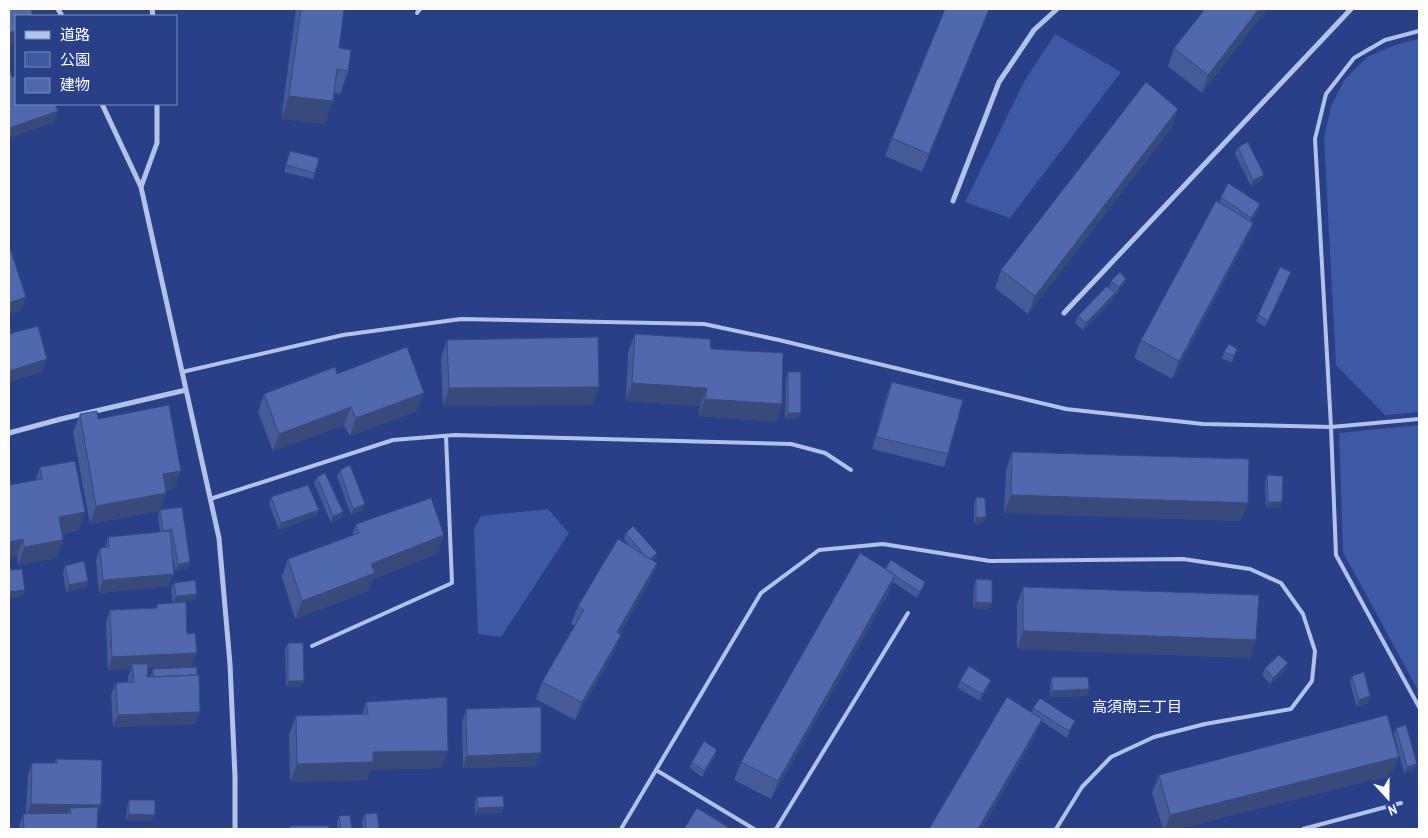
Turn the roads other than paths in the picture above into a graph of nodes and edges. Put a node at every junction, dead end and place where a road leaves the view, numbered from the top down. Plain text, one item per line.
1 (1057, 9) edge
2 (1351, 9) edge
3 (1419, 31) edge
4 (102, 105) edge
5 (157, 105) edge
6 (141, 187) junction
7 (953, 201) dead end
8 (1064, 313) dead end
9 (182, 372) junction
10 (186, 390) junction
11 (1419, 419) edge
12 (1331, 427) junction
13 (9, 433) edge
14 (446, 436) junction
15 (851, 470) dead end
16 (210, 499) junction
17 (908, 612) dead end
18 (312, 646) dead end
19 (1419, 707) edge
20 (656, 770) junction
21 (1401, 803) dead end
22 (235, 829) edge
23 (621, 829) edge
24 (754, 829) edge
25 (776, 829) edge
26 (1056, 829) edge
27 (1303, 829) edge

1 - 7 street
2 - 8 street
3 - 12 lane
4 - 6 street
5 - 6 street
6 - 9 street
9 - 10 street
9 - 12 lane
10 - 13 street
10 - 16 street
11 - 12 lane
12 - 19 lane
14 - 15 lane
14 - 16 lane
14 - 18 lane
16 - 22 street
17 - 25 lane
20 - 23 lane
20 - 24 lane
20 - 26 lane
21 - 27 lane

